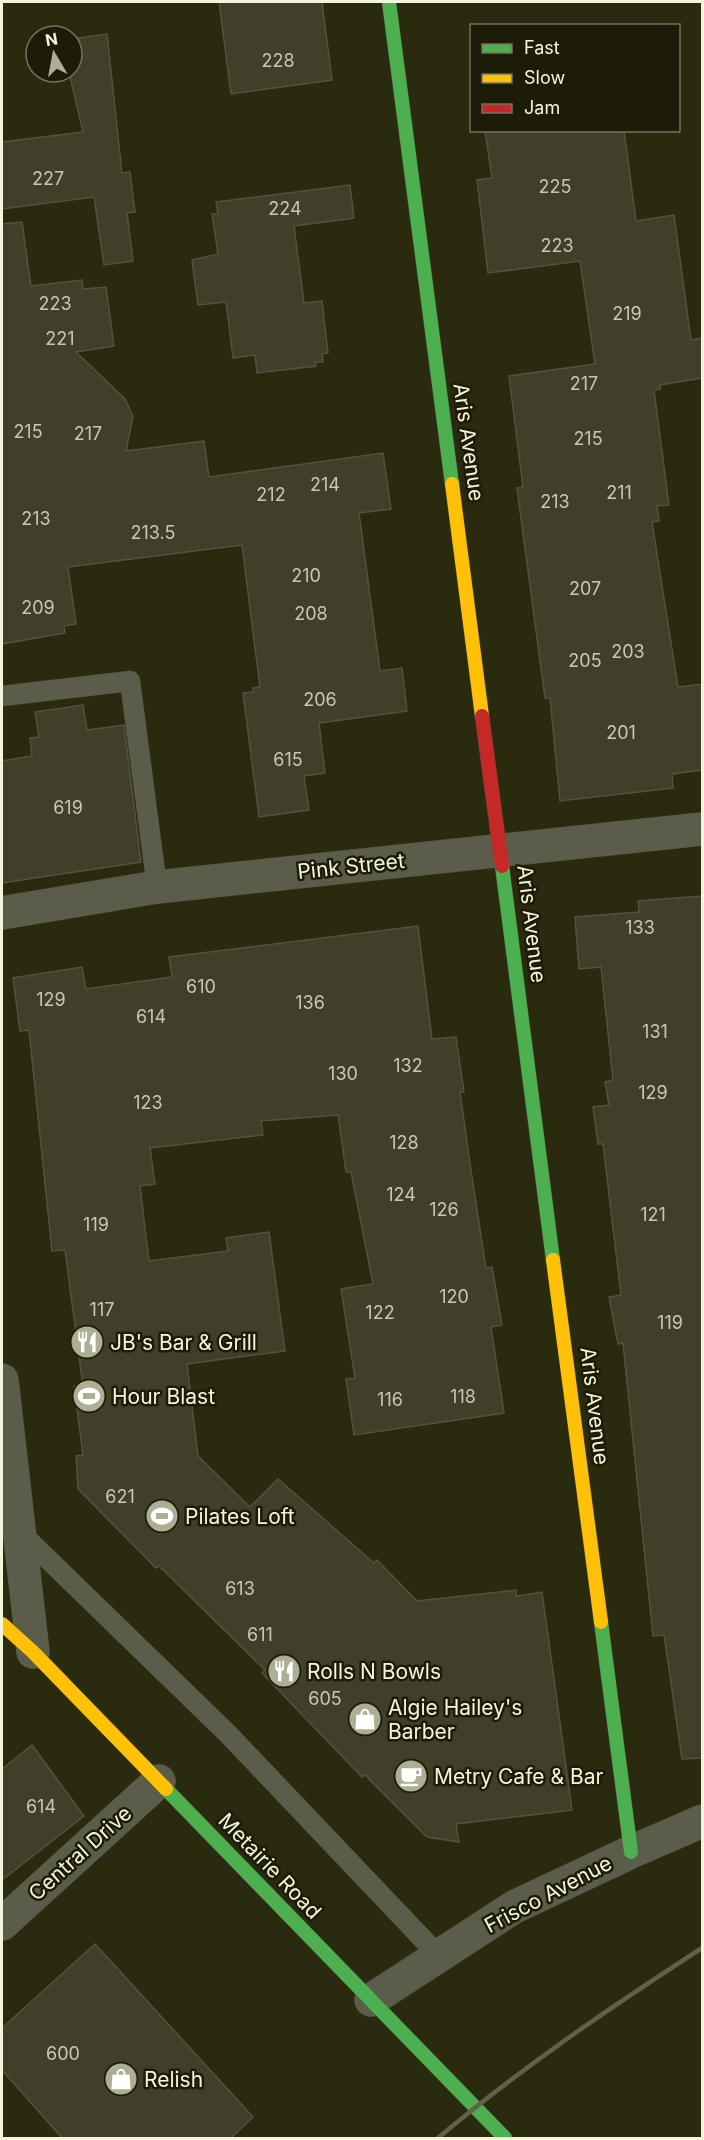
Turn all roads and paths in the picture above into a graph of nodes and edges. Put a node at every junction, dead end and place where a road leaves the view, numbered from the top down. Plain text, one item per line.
1 (389, 2) edge
2 (2, 696) edge
3 (702, 829) edge
4 (501, 850) junction
5 (157, 887) junction
6 (2, 914) edge
7 (2, 1380) edge
8 (19, 1531) junction
9 (2, 1624) edge
10 (33, 1652) junction
11 (159, 1781) junction
12 (702, 1821) edge
13 (631, 1851) junction
14 (2, 1924) edge
15 (439, 1956) junction
16 (371, 2000) junction
17 (506, 2139) edge

1 - 4 street, Aris Avenue
2 - 5 lane
3 - 4 street, Pink Street
4 - 5 street, Pink Street
4 - 13 street, Aris Avenue
5 - 6 street, Pink Street
7 - 8 street
8 - 10 street
8 - 15 lane
9 - 10 street, Metairie Road
10 - 11 street, Metairie Road
11 - 14 street, Central Drive
11 - 16 street, Metairie Road
12 - 13 street, Frisco Avenue
13 - 15 street, Frisco Avenue
15 - 16 street, Frisco Avenue
16 - 17 street, Metairie Road

